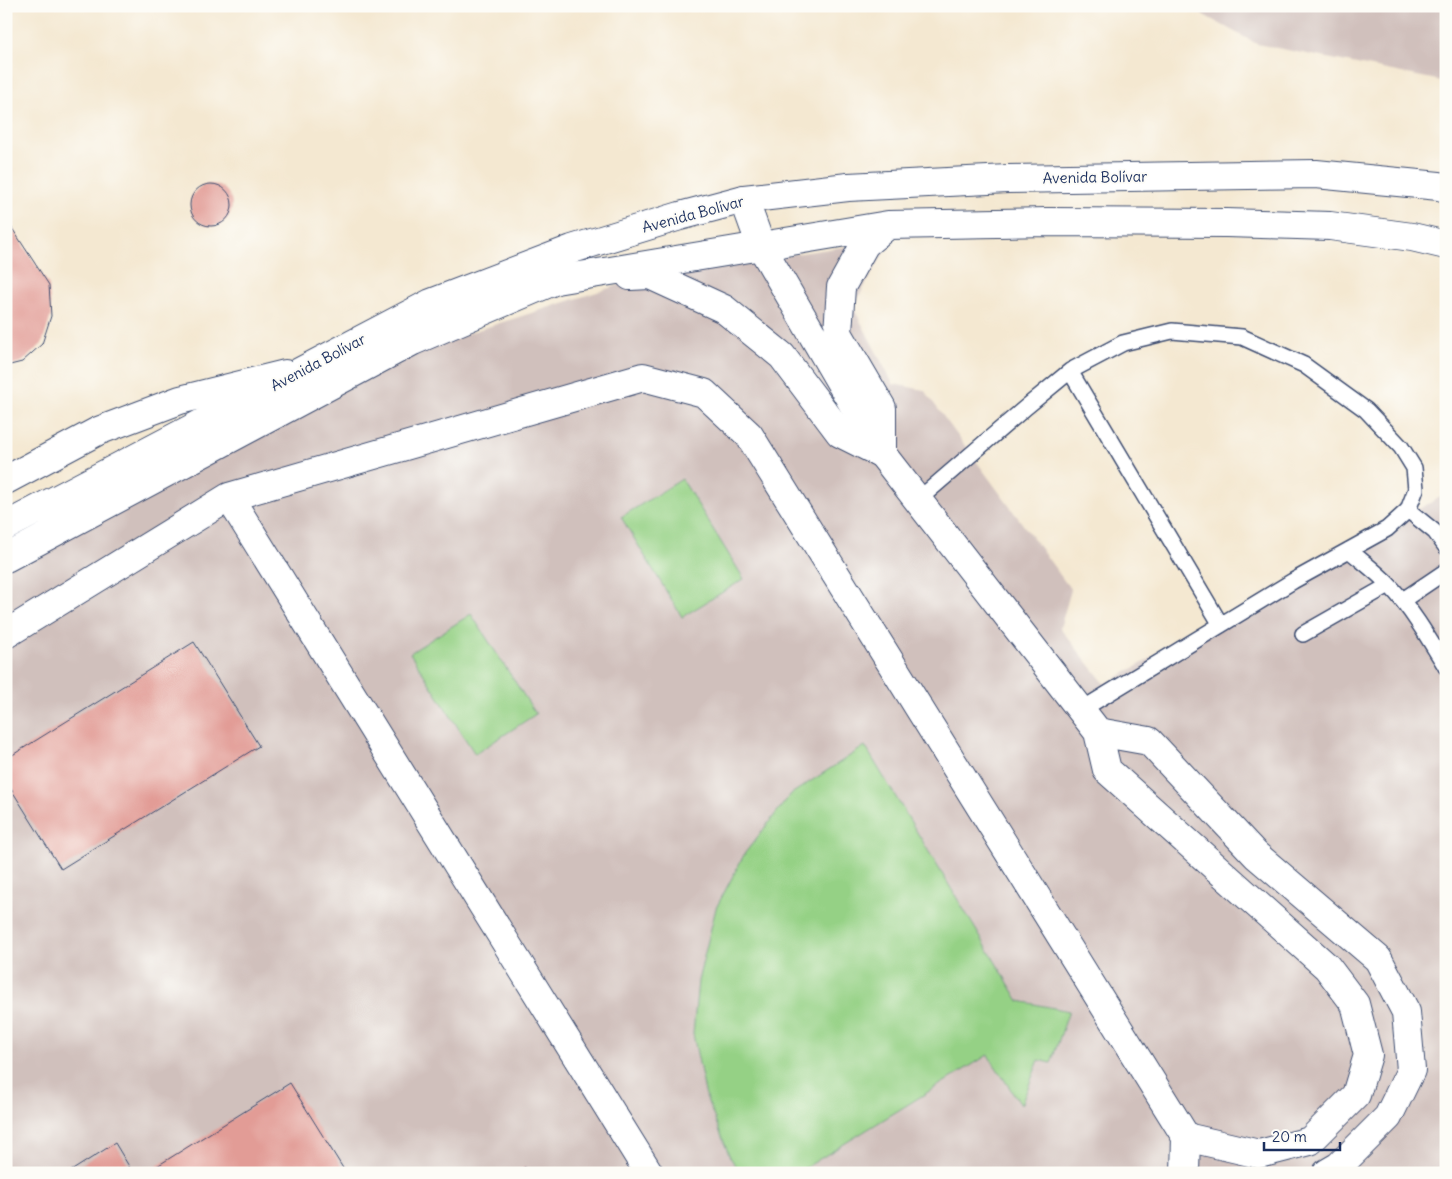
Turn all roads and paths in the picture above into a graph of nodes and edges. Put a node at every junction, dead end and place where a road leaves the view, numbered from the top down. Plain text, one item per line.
1 (1446, 188) edge
2 (744, 199) junction
3 (888, 225) junction
4 (1446, 245) edge
5 (761, 246) junction
6 (556, 280) junction
7 (306, 369) junction
8 (1070, 372) junction
9 (882, 454) junction
10 (6, 480) edge
11 (229, 496) junction
12 (918, 500) junction
13 (1408, 510) junction
14 (6, 526) edge
15 (1446, 546) edge
16 (1349, 550) junction
17 (6, 558) edge
18 (1446, 571) edge
19 (1389, 585) junction
20 (1403, 600) junction
21 (1221, 625) junction
22 (6, 634) edge
23 (1303, 634) dead end
24 (1446, 668) edge
25 (1081, 710) junction
26 (1098, 732) junction
27 (1356, 1095) junction
28 (1388, 1117) junction
29 (1186, 1137) junction
30 (649, 1173) edge
31 (1185, 1173) edge
32 (1327, 1173) edge

1 - 2 street, Avenida Bolívar
2 - 5 street
2 - 7 street, Avenida Bolívar
3 - 4 street, Avenida Bolívar
3 - 5 street, Avenida Bolívar
3 - 9 street
5 - 6 street, Avenida Bolívar
5 - 9 street
6 - 9 street
6 - 17 street, Avenida Bolívar
7 - 10 street
7 - 14 street, Avenida Bolívar
8 - 12 lane
8 - 13 lane
8 - 21 lane
9 - 12 street
11 - 22 street
11 - 29 street
11 - 30 street
12 - 25 street
13 - 15 lane
13 - 16 lane
16 - 19 lane
16 - 21 lane
18 - 20 lane
19 - 20 lane
19 - 23 lane
20 - 24 lane
21 - 25 lane
25 - 26 street
26 - 27 street
26 - 28 street
27 - 28 street
27 - 29 street
28 - 32 street
29 - 31 street

